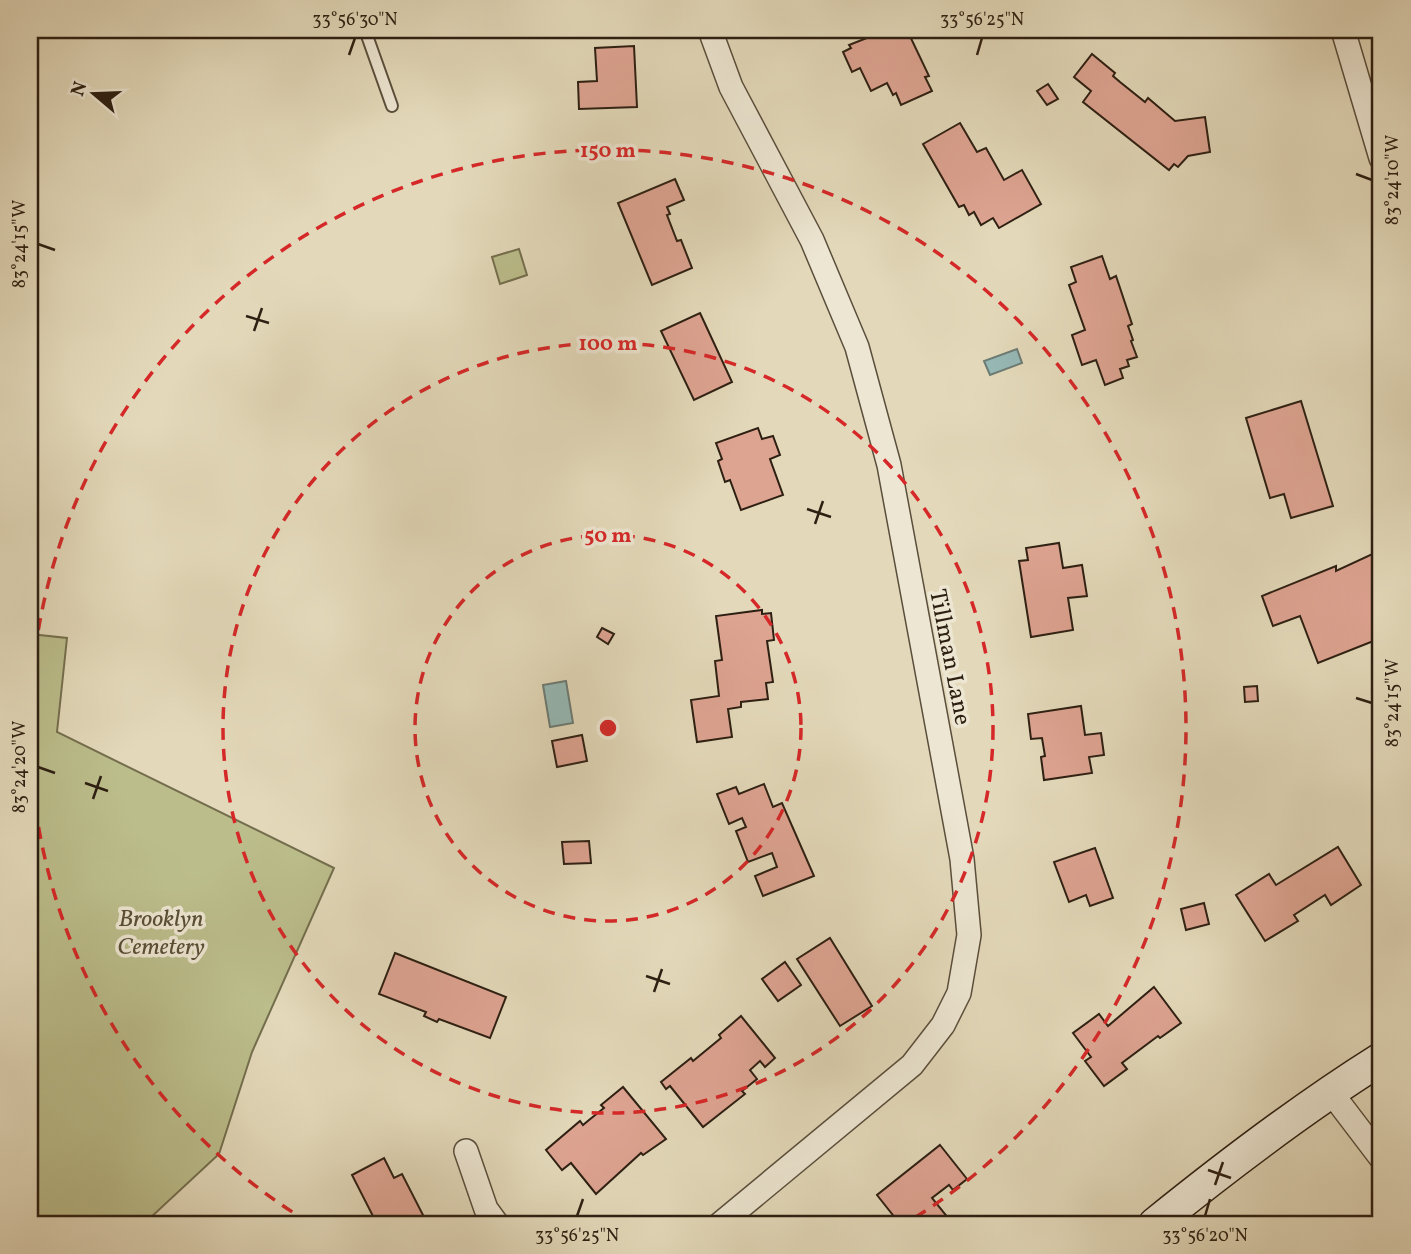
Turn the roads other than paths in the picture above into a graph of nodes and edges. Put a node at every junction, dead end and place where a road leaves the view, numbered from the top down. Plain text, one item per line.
1 (365, 30) edge
2 (710, 30) edge
3 (1343, 30) edge
4 (392, 106) dead end
5 (1381, 159) edge
6 (1381, 1059) edge
7 (1330, 1091) junction
8 (466, 1151) dead end
9 (1381, 1158) edge
10 (497, 1224) edge
11 (720, 1224) edge
12 (1155, 1224) edge

1 - 4 lane
2 - 11 street, Tillman Lane
3 - 5 street
6 - 7 main road
7 - 9 street
7 - 12 main road
8 - 10 street

